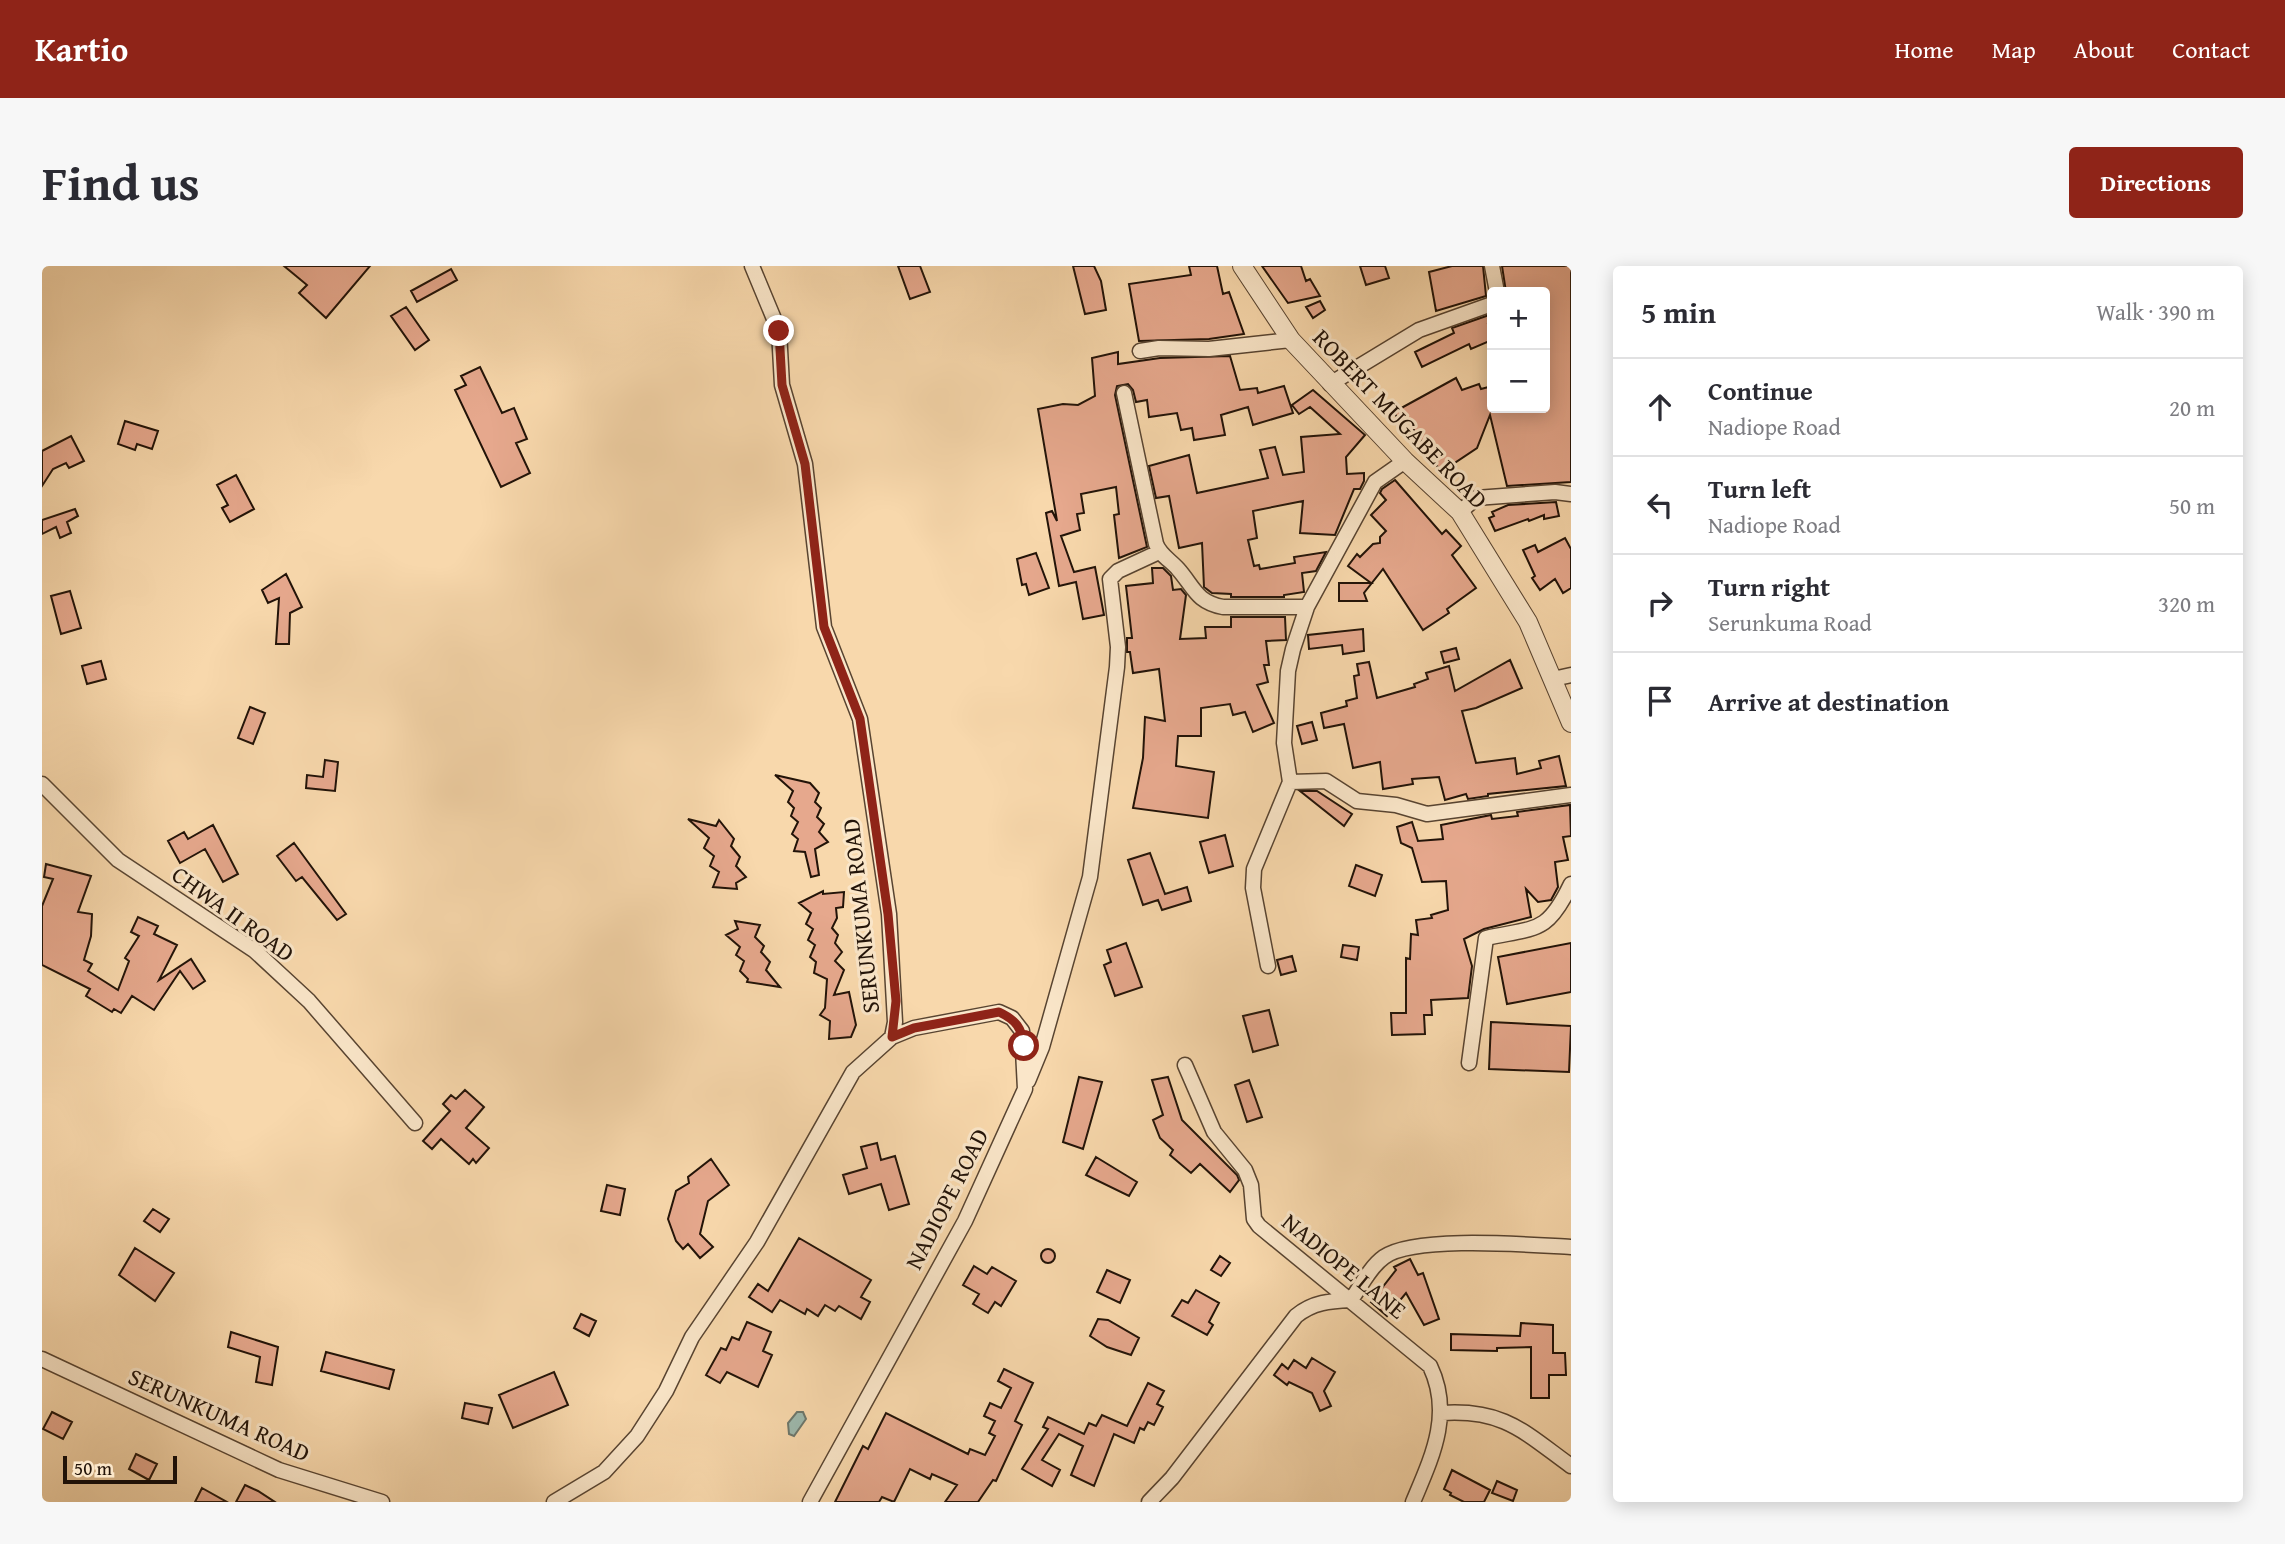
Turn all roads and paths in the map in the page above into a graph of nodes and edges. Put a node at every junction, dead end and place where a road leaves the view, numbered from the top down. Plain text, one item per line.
1 (752, 266) edge
2 (1242, 266) edge
3 (1492, 266) edge
4 (1496, 287) edge
5 (1487, 306) edge
6 (1291, 340) junction
7 (1140, 351) dead end
8 (1330, 384) junction
9 (1125, 393) dead end
10 (1405, 461) junction
11 (1571, 494) edge
12 (1460, 512) junction
13 (1159, 552) junction
14 (1307, 607) junction
15 (1571, 675) edge
16 (1553, 680) junction
17 (1571, 723) edge
18 (1290, 782) junction
19 (42, 784) edge
20 (1571, 795) edge
21 (1571, 884) edge
22 (1268, 966) dead end
23 (892, 1037) junction
24 (1469, 1063) dead end
25 (1185, 1065) dead end
26 (1025, 1089) junction
27 (415, 1122) dead end
28 (1571, 1247) edge
29 (1351, 1300) junction
30 (42, 1359) edge
31 (1442, 1413) junction
32 (1571, 1466) edge
33 (382, 1502) edge
34 (554, 1502) edge
35 (810, 1502) edge
36 (1149, 1502) edge
37 (1413, 1502) edge

1 - 23 street, SERUNKUMA ROAD
2 - 6 street, ROBERT MUGABE ROAD
3 - 4 street
5 - 8 street
6 - 7 street
6 - 8 street, ROBERT MUGABE ROAD
8 - 10 street, ROBERT MUGABE ROAD
9 - 13 street
10 - 12 street, ROBERT MUGABE ROAD
10 - 14 street
11 - 12 street
12 - 16 street, ROBERT MUGABE ROAD
13 - 14 street
13 - 26 street
14 - 18 street
15 - 16 street
16 - 17 street, ROBERT MUGABE ROAD
18 - 20 street
18 - 22 street
19 - 27 street, CHWA II ROAD
21 - 24 street
23 - 26 street, NADIOPE ROAD
23 - 34 street, SERUNKUMA ROAD
25 - 29 street, NADIOPE LANE
26 - 35 street, NADIOPE ROAD
28 - 29 street
29 - 31 street, NADIOPE LANE
29 - 36 street
30 - 33 street, SERUNKUMA ROAD
31 - 32 street
31 - 37 street, NADIOPE LANE

